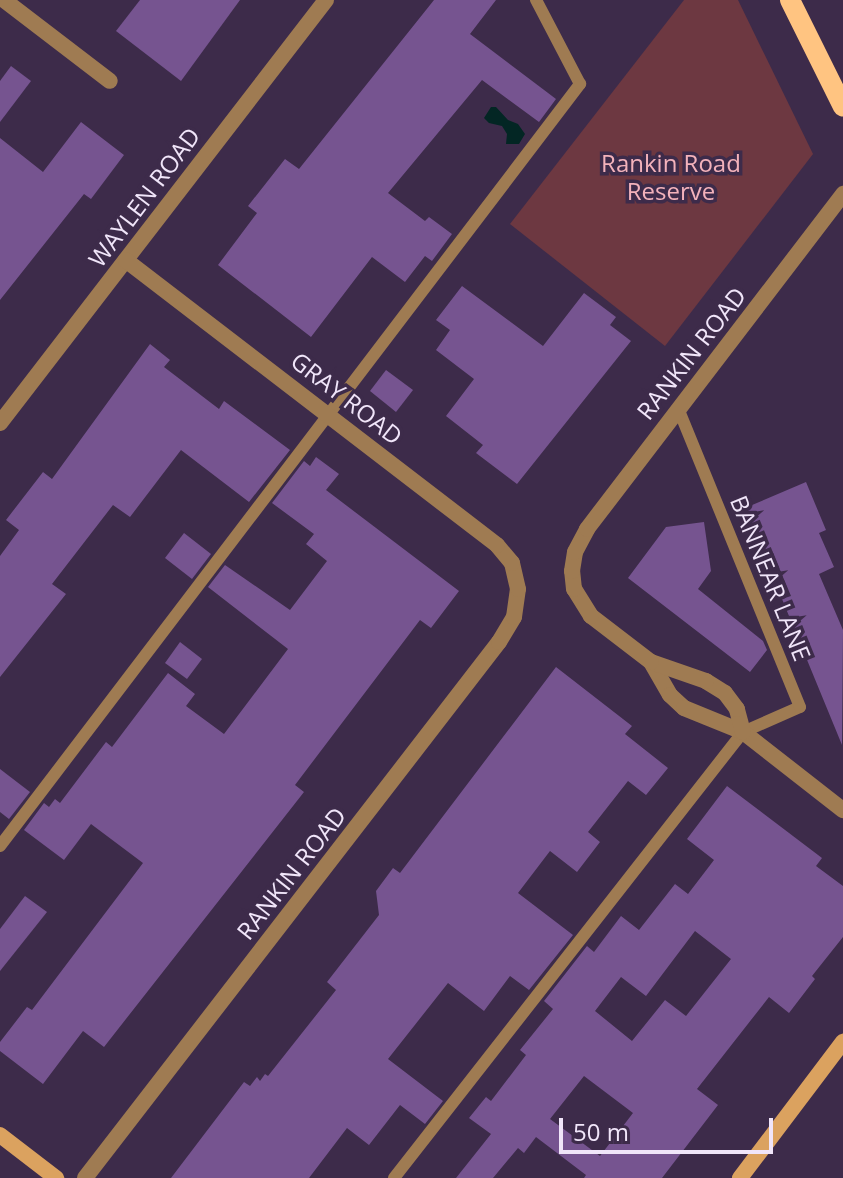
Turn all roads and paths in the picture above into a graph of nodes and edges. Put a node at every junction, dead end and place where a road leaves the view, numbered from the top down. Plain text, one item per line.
1 (4, 0) edge
2 (326, 0) edge
3 (536, 0) edge
4 (790, 0) edge
5 (110, 81) dead end
6 (843, 107) edge
7 (843, 194) edge
8 (126, 260) junction
9 (678, 408) junction
10 (331, 415) junction
11 (0, 423) edge
12 (518, 589) joint
13 (651, 662) junction
14 (743, 732) junction
15 (843, 810) edge
16 (0, 846) edge
17 (843, 1042) edge
18 (0, 1135) edge
19 (56, 1178) edge
20 (85, 1178) edge
21 (394, 1178) edge
22 (740, 1178) edge

1 - 5 street
2 - 8 street, WAYLEN ROAD
3 - 10 lane
4 - 6 main road
7 - 9 street, RANKIN ROAD
8 - 10 street, GRAY ROAD
8 - 11 street, WAYLEN ROAD
9 - 13 street, RANKIN ROAD
9 - 14 lane, BANNEAR LANE
10 - 12 street, GRAY ROAD
10 - 16 lane
12 - 20 street, RANKIN ROAD
13 - 14 street
13 - 14 street
14 - 15 street
14 - 21 lane
17 - 22 main road
18 - 19 main road

